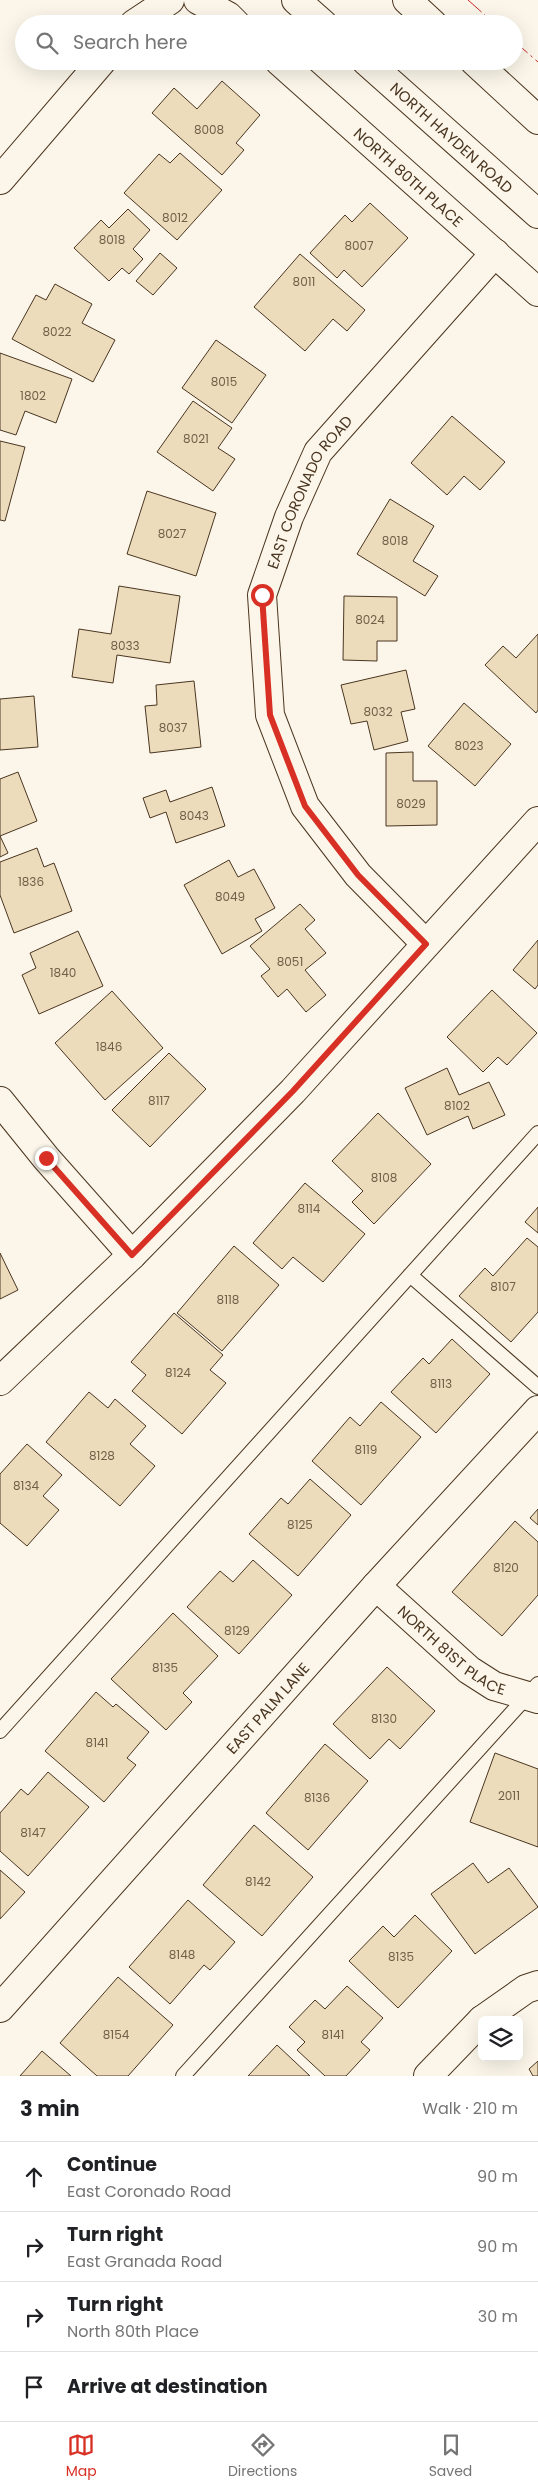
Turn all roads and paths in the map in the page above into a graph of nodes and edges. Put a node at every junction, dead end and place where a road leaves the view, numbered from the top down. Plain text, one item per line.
1 (170, 0) edge
2 (198, 0) edge
3 (296, 0) edge
4 (407, 0) edge
5 (148, 15) edge
6 (226, 15) edge
7 (313, 15) edge
8 (423, 15) edge
9 (94, 70) edge
10 (289, 70) edge
11 (376, 70) edge
12 (484, 70) edge
13 (538, 120) edge
14 (0, 180) edge
15 (536, 210) edge
16 (495, 253) junction
17 (538, 292) edge
18 (538, 821) edge
19 (426, 944) junction
20 (0, 1101) edge
21 (538, 1133) edge
22 (132, 1255) junction
23 (410, 1275) junction
24 (0, 1381) edge
25 (538, 1387) edge
26 (538, 1410) edge
27 (376, 1586) junction
28 (535, 1693) edge
29 (0, 1731) edge
30 (538, 1984) edge
31 (0, 2008) edge
32 (488, 2016) edge
33 (478, 2024) edge
34 (183, 2076) edge
35 (428, 2076) edge

1 - 5 street
2 - 6 street
3 - 7 street
4 - 8 street
9 - 14 street
10 - 16 street, NORTH 80TH PLACE
11 - 15 street, NORTH HAYDEN ROAD
12 - 13 street
16 - 17 street, NORTH 80TH PLACE
16 - 19 street, EAST CORONADO ROAD
18 - 19 street
19 - 22 street
20 - 22 street
21 - 23 lane
22 - 24 street
23 - 25 lane
23 - 29 lane
26 - 27 street, EAST PALM LANE
27 - 28 street, NORTH 81ST PLACE
27 - 31 street, EAST PALM LANE
28 - 34 lane
30 - 32 street
33 - 35 street

